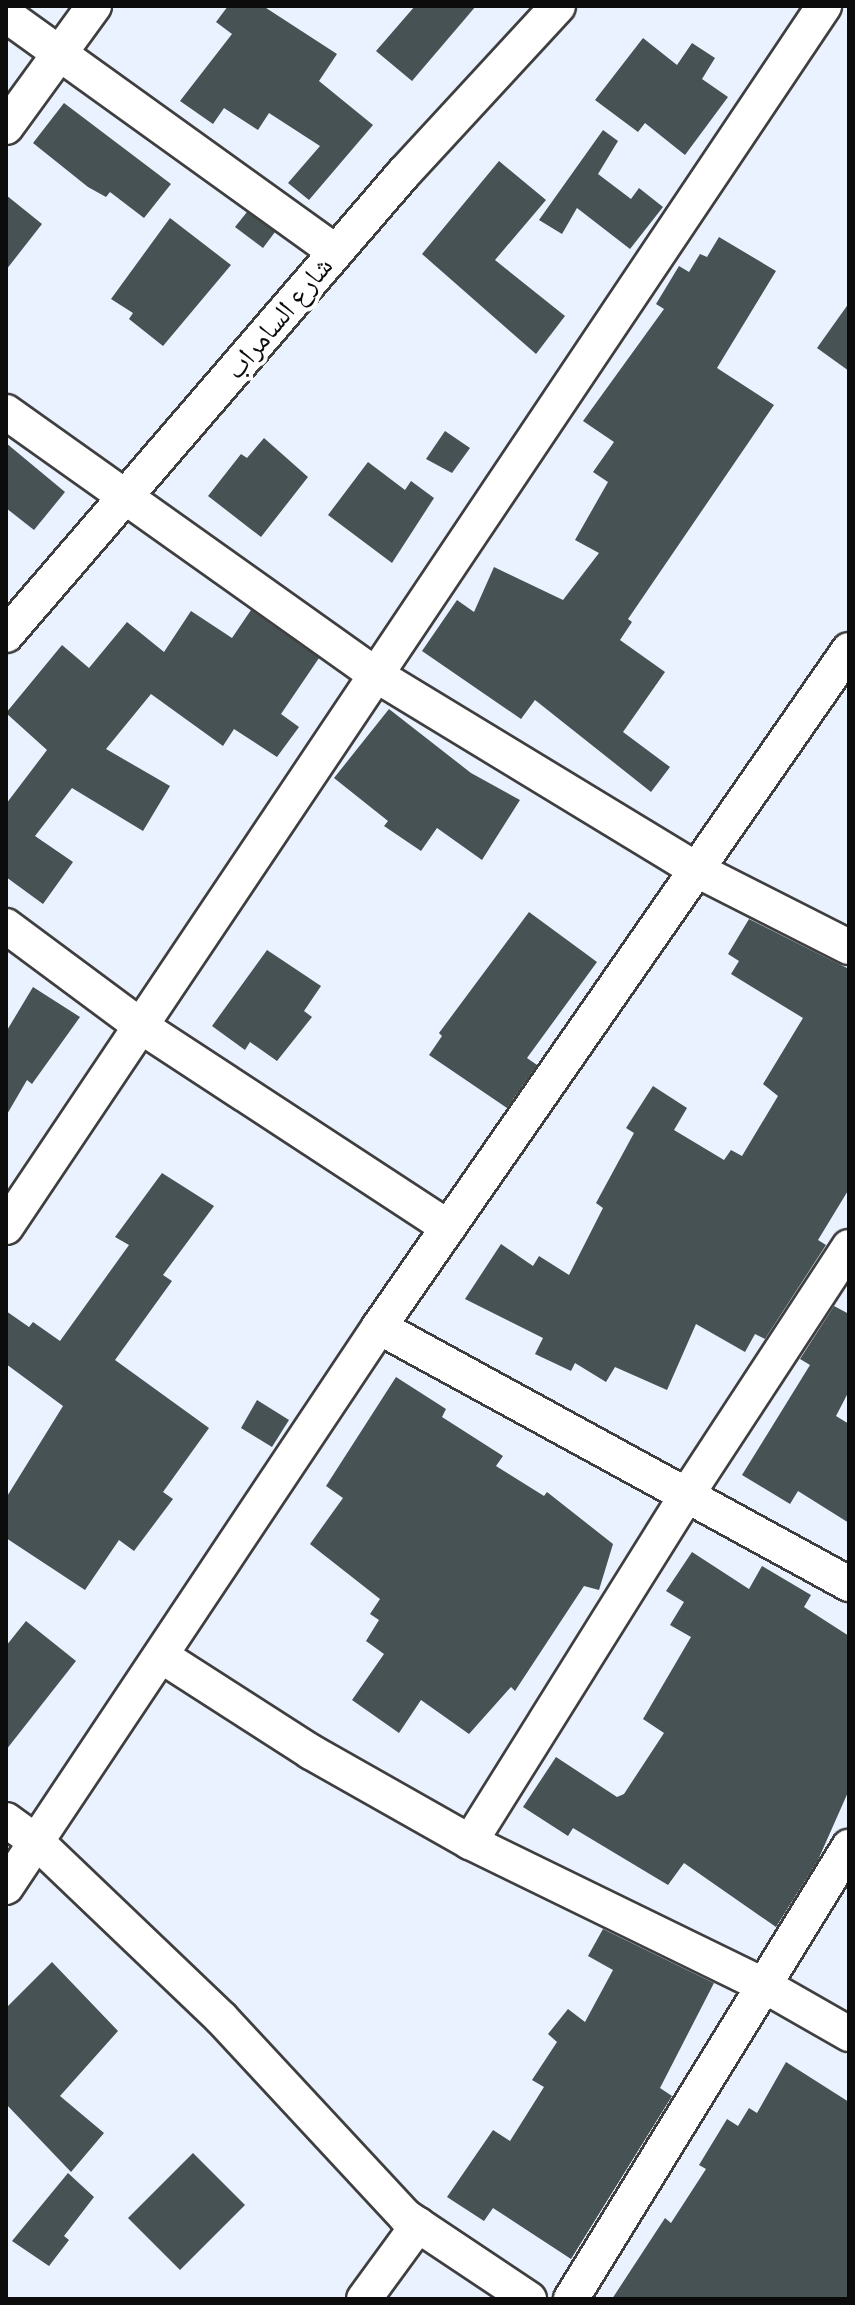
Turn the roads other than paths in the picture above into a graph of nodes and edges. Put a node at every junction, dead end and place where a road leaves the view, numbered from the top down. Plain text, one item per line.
1 (94, 6) edge
2 (558, 6) edge
3 (824, 6) edge
4 (6, 15) edge
5 (62, 54) junction
6 (6, 127) edge
7 (335, 251) junction
8 (6, 412) edge
9 (127, 497) junction
10 (6, 635) edge
11 (849, 650) edge
12 (378, 676) junction
13 (697, 870) junction
14 (6, 926) edge
15 (849, 947) edge
16 (142, 1027) junction
17 (6, 1227) edge
18 (448, 1227) junction
19 (849, 1247) edge
20 (379, 1327) junction
21 (688, 1493) junction
22 (849, 1584) edge
23 (163, 1657) junction
24 (6, 1820) edge
25 (470, 1842) junction
26 (39, 1844) junction
27 (849, 1847) edge
28 (6, 1887) edge
29 (765, 1986) junction
30 (849, 2034) edge
31 (418, 2225) junction
32 (364, 2299) edge
33 (529, 2299) edge
34 (571, 2299) edge

1 - 5 street
2 - 7 street, شارع السامراب
3 - 12 street
4 - 5 street
5 - 6 street
5 - 7 street
7 - 9 street, شارع السامراب
8 - 9 street
9 - 10 street, شارع السامراب
9 - 12 street
11 - 13 street
12 - 13 street
12 - 16 street
13 - 15 street
13 - 18 street
14 - 16 street
16 - 17 street
16 - 18 street
18 - 20 street
19 - 21 street
20 - 21 street
20 - 23 street
21 - 22 street
21 - 25 street
23 - 25 street
23 - 26 street
24 - 26 street
25 - 29 street
26 - 28 street
26 - 31 street
27 - 29 street
29 - 30 street
29 - 34 street
31 - 32 street
31 - 33 street

